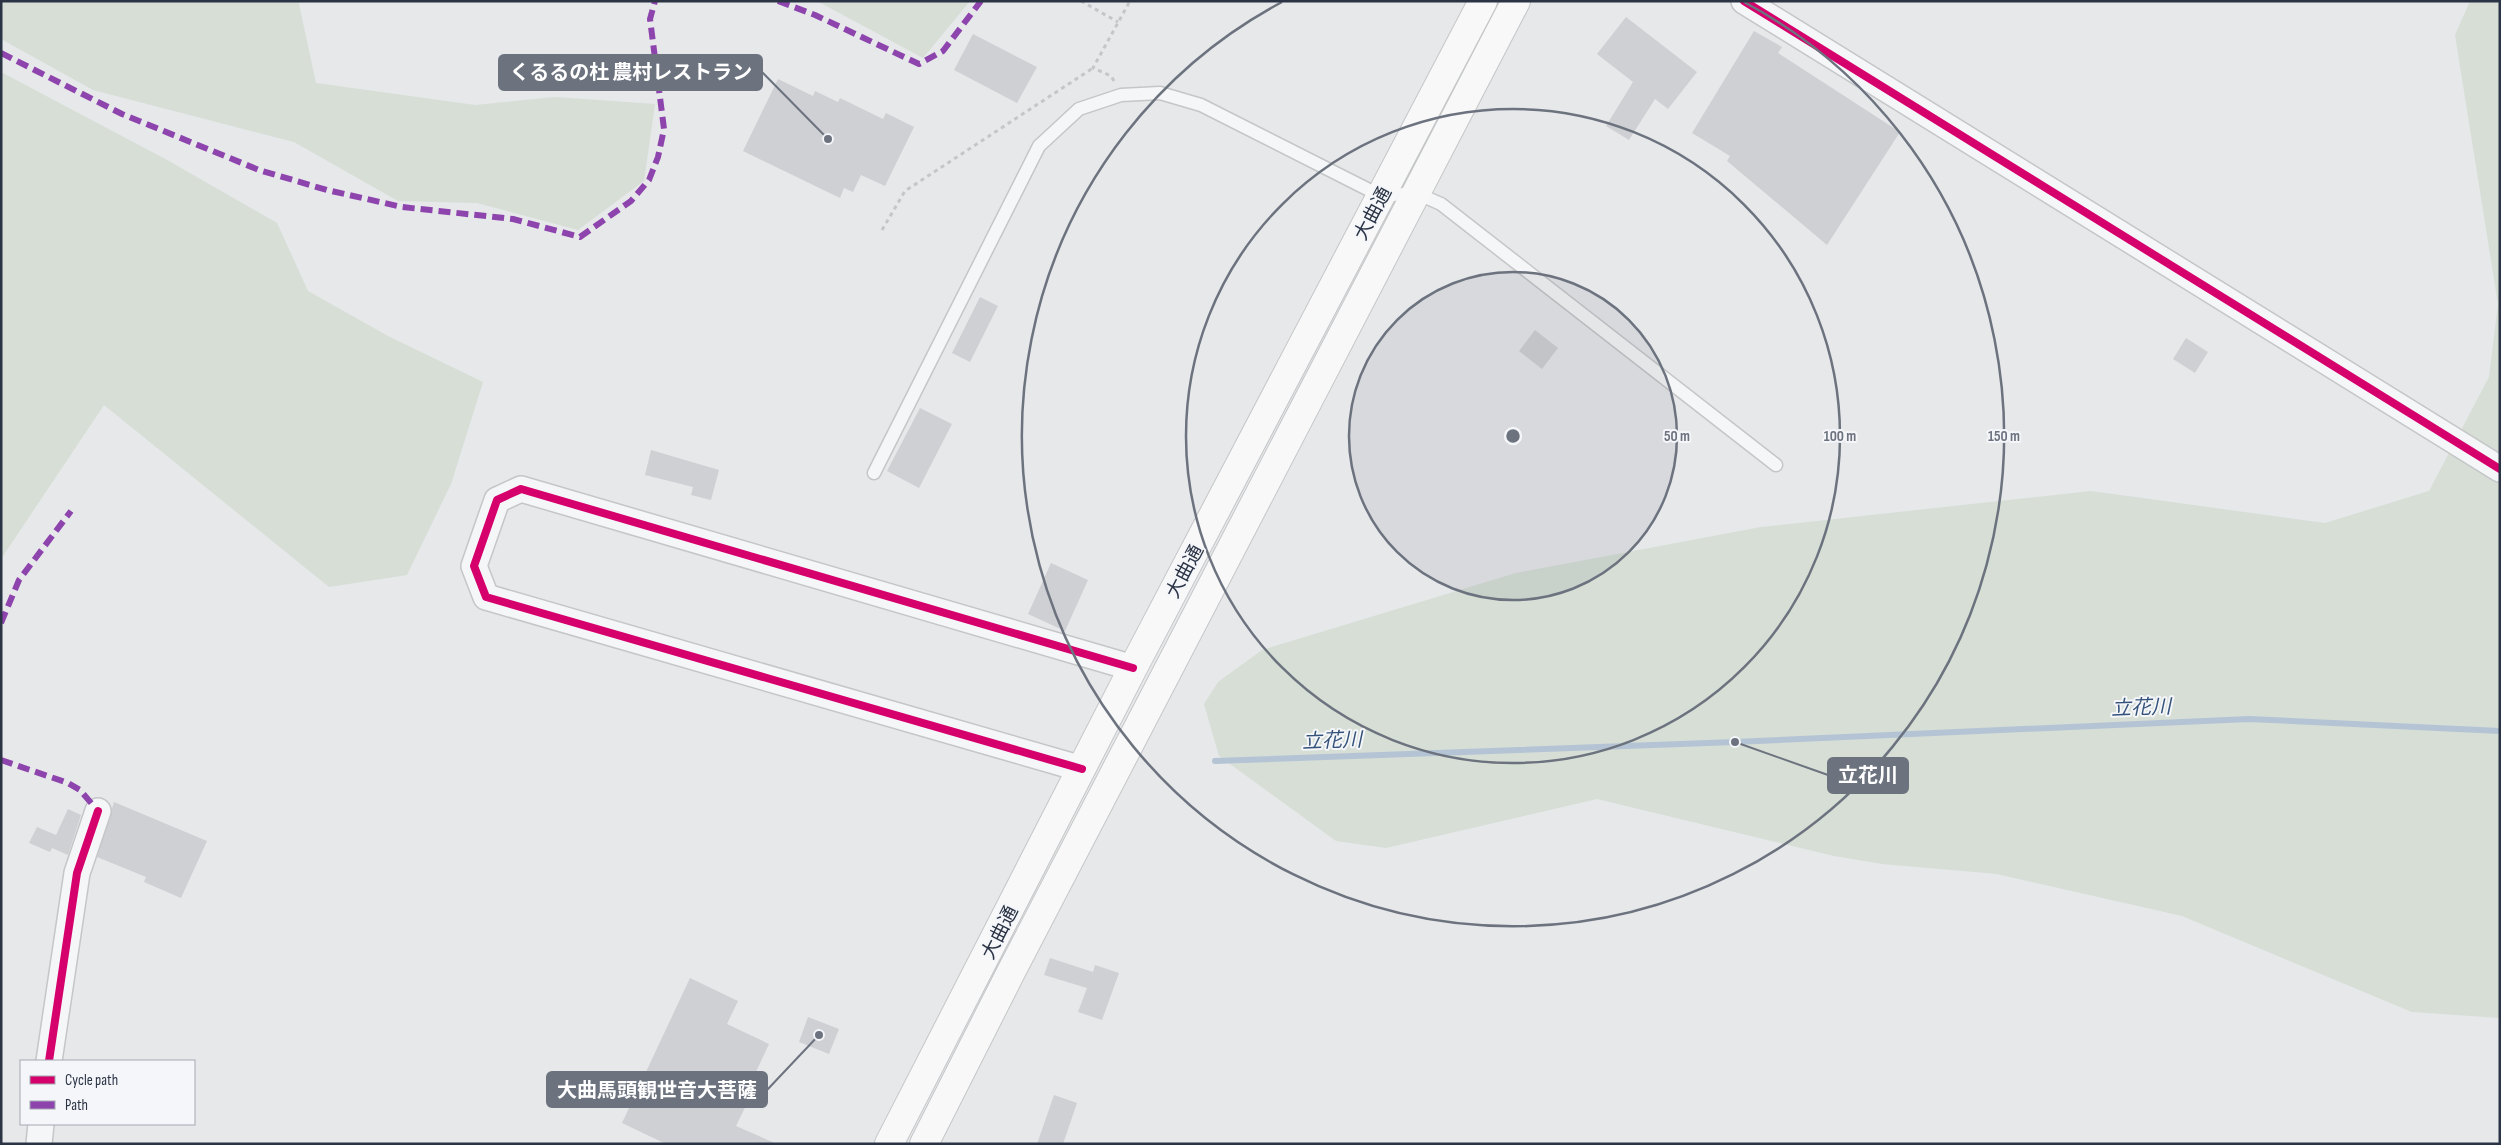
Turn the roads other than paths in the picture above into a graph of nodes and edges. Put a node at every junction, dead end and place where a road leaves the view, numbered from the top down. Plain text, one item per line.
1 (1483, 1) edge
2 (1516, 1) edge
3 (1744, 1) edge
4 (1416, 193) junction
5 (1381, 196) junction
6 (1776, 465) dead end
7 (2500, 469) edge
8 (874, 473) dead end
9 (1133, 668) junction
10 (1082, 769) junction
11 (98, 811) dead end
12 (49, 1060) edge
13 (41, 1125) edge
14 (38, 1144) edge
15 (888, 1144) edge
16 (924, 1144) edge

1 - 5 main road, 大曲通
2 - 4 main road, 大曲通
3 - 7 street
4 - 5 lane
4 - 6 lane
4 - 16 main road, 大曲通
5 - 8 lane
5 - 9 main road, 大曲通
9 - 10 main road, 大曲通
9 - 10 street
10 - 15 main road, 大曲通
11 - 12 street
13 - 14 street

